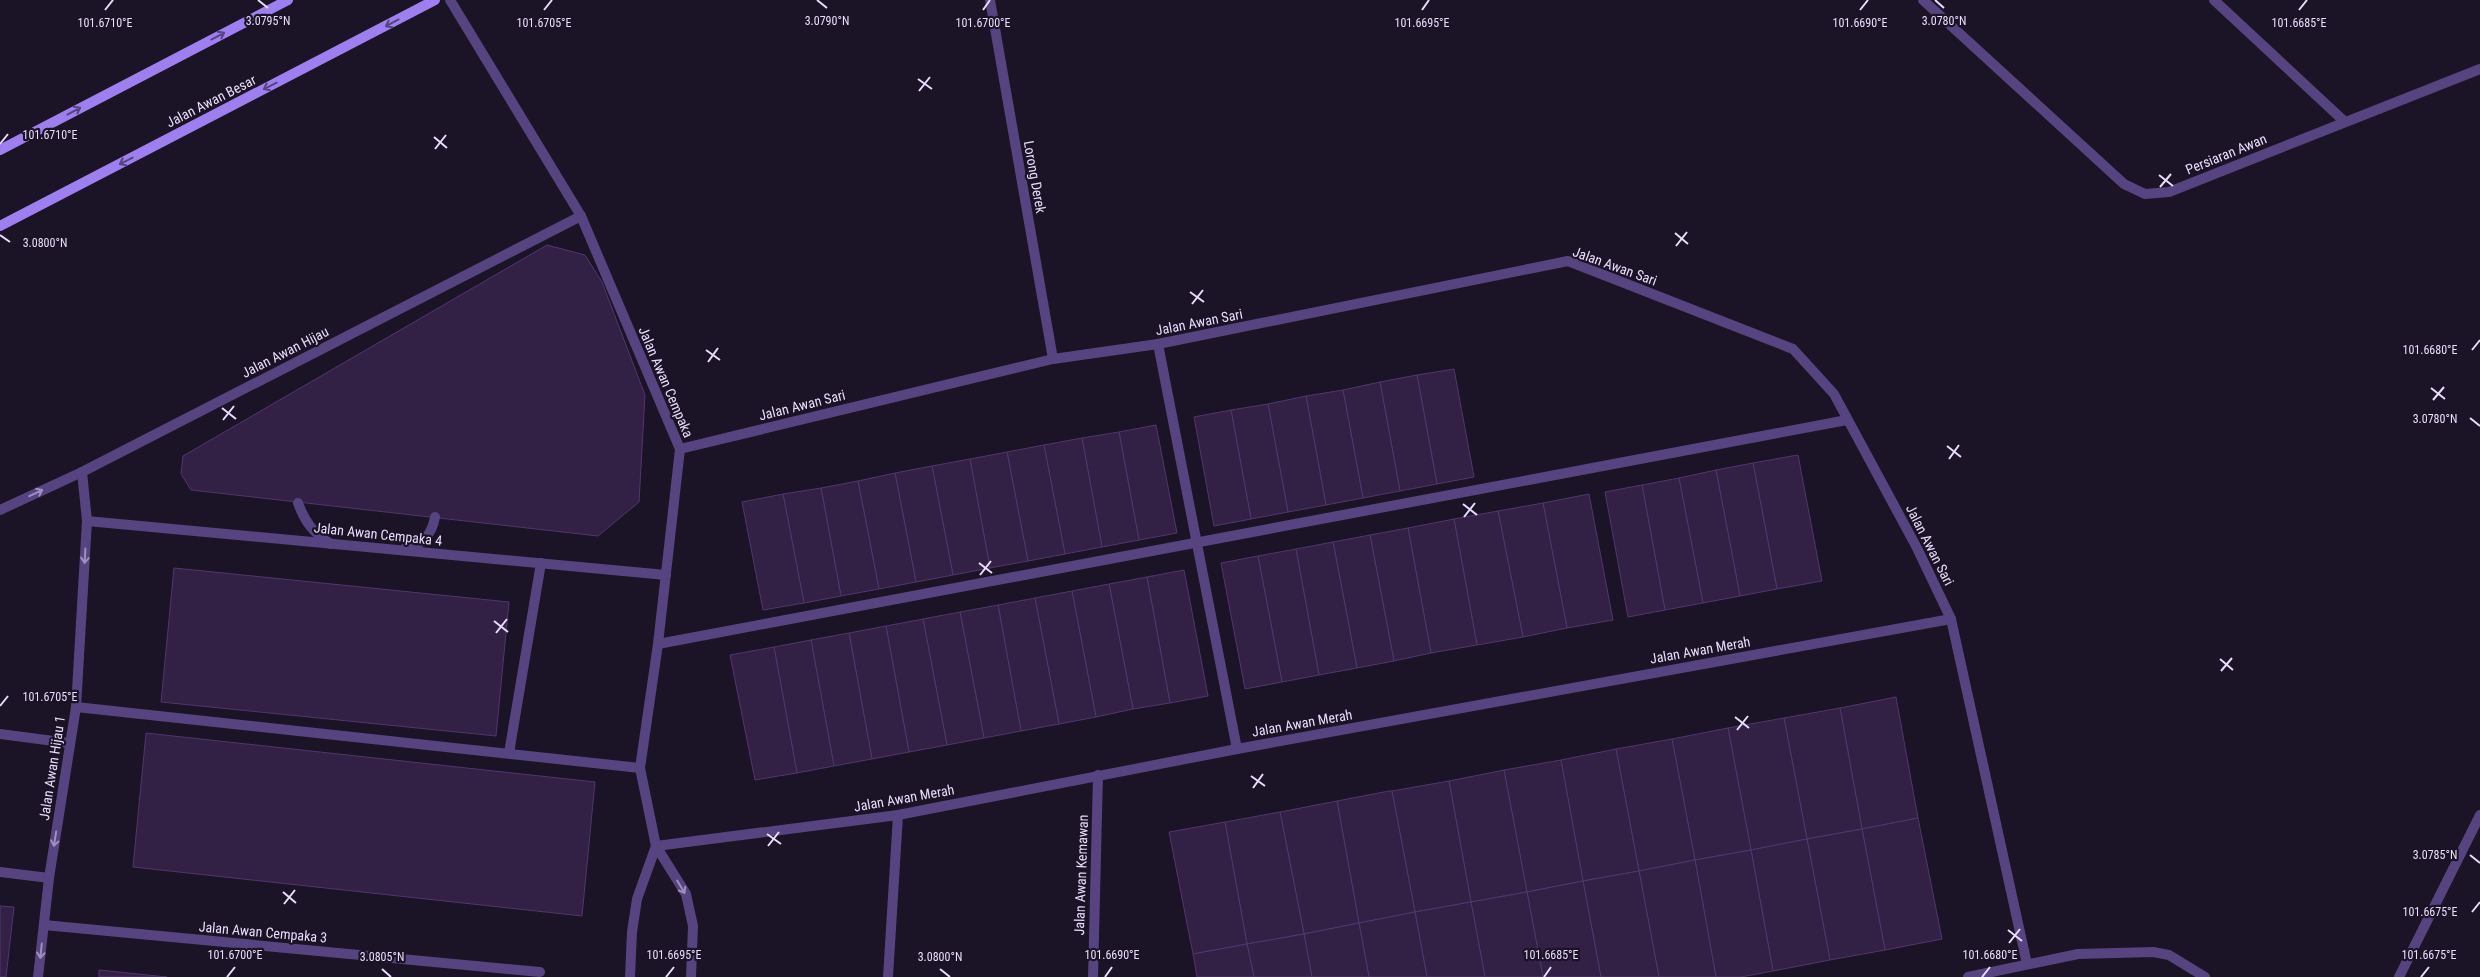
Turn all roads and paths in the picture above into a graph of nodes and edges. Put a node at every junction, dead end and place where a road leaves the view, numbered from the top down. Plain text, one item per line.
1 (288, 0) edge
2 (435, 0) edge
3 (450, 0) edge
4 (990, 0) edge
5 (1924, 0) edge
6 (2214, 0) edge
7 (2480, 69) edge
8 (2345, 122) junction
9 (0, 150) edge
10 (581, 216) junction
11 (0, 226) edge
12 (1158, 344) junction
13 (1053, 359) junction
14 (1847, 420) junction
15 (680, 449) junction
16 (82, 472) junction
17 (298, 503) dead end
18 (0, 510) edge
19 (435, 517) dead end
20 (87, 521) junction
21 (1197, 543) junction
22 (331, 544) junction
23 (395, 550) junction
24 (540, 564) junction
25 (666, 575) junction
26 (1951, 619) junction
27 (658, 644) junction
28 (76, 707) junction
29 (0, 734) edge
30 (70, 743) junction
31 (1237, 749) junction
32 (509, 754) junction
33 (640, 768) junction
34 (1098, 775) junction
35 (898, 815) junction
36 (2480, 816) edge
37 (656, 846) junction
38 (0, 872) edge
39 (48, 878) junction
40 (44, 925) junction
41 (2027, 964) junction
42 (540, 972) dead end
43 (38, 977) edge
44 (630, 977) edge
45 (691, 977) edge
46 (888, 977) edge
47 (1092, 977) edge
48 (1968, 977) edge
49 (2205, 977) edge
50 (2399, 977) edge

9 -> 1 main road
2 -> 11 main road, Jalan Awan Besar
3 - 10 street, Jalan Awan Cempaka
4 - 13 street, Lorong Derek
5 - 8 street, Persiaran Awan
6 - 8 street
7 - 8 street, Persiaran Awan
10 - 15 street, Jalan Awan Cempaka
10 - 16 street, Jalan Awan Hijau
12 - 13 street, Jalan Awan Sari
12 - 14 street, Jalan Awan Sari
12 - 21 street
13 - 15 street, Jalan Awan Sari
14 - 21 street
14 - 26 street, Jalan Awan Sari
15 - 25 street, Jalan Awan Cempaka
18 -> 16 street, Jalan Awan Hijau
16 - 20 street, Jalan Awan Hijau 1
17 - 22 street
19 - 23 street
20 - 22 street, Jalan Awan Cempaka 4
20 -> 28 street, Jalan Awan Hijau 1
21 - 27 street
21 - 31 street
22 - 23 street, Jalan Awan Cempaka 4
23 - 24 street, Jalan Awan Cempaka 4
24 - 25 street, Jalan Awan Cempaka 4
24 - 32 street
25 - 27 street, Jalan Awan Cempaka
26 - 31 street, Jalan Awan Merah
26 - 41 street, Jalan Awan Sari
27 - 33 street, Jalan Awan Cempaka
28 - 30 street, Jalan Awan Hijau 1
28 - 32 street
29 - 30 street
30 -> 39 street, Jalan Awan Hijau 1
31 - 34 street, Jalan Awan Merah
32 - 33 street
33 - 37 street, Jalan Awan Cempaka
34 - 35 street, Jalan Awan Merah
34 - 47 street, Jalan Awan Kemawan
35 - 37 street, Jalan Awan Merah
35 - 46 street
36 - 50 street
37 - 44 street
37 -> 45 street, Jalan Awan Cempaka
38 - 39 street
39 - 40 street, Jalan Awan Hijau 1
40 - 42 street, Jalan Awan Cempaka 3
40 -> 43 street, Jalan Awan Hijau 1
41 - 48 street
41 - 49 street

